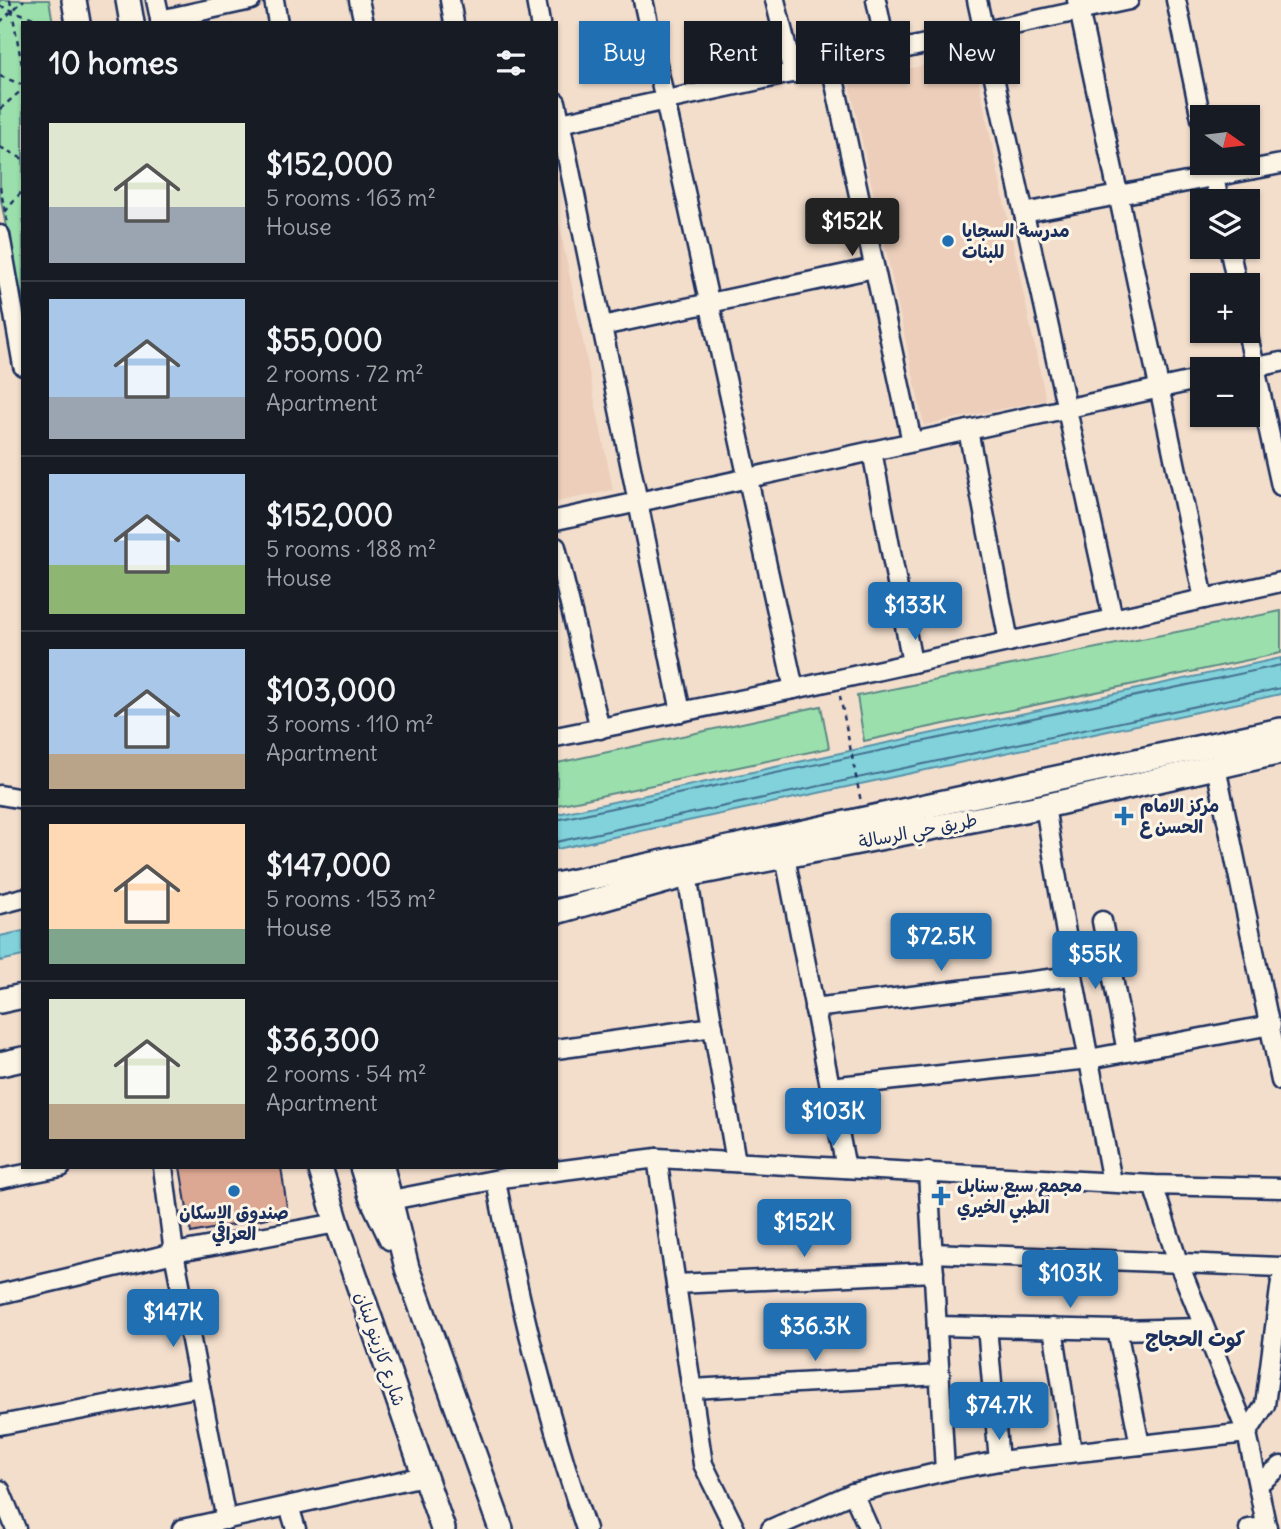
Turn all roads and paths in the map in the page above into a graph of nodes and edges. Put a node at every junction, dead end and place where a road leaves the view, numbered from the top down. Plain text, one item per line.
1 (10, 0) edge
2 (24, 0) edge
3 (74, 0) edge
4 (128, 0) edge
5 (156, 0) edge
6 (274, 0) edge
7 (359, 0) edge
8 (450, 0) edge
9 (536, 0) edge
10 (643, 0) edge
11 (775, 0) edge
12 (876, 0) edge
13 (977, 0) edge
14 (1129, 0) edge
15 (1176, 0) edge
16 (247, 1) edge
17 (1078, 5) edge
18 (0, 6) edge
19 (12, 10) junction
20 (42, 21) edge
21 (78, 21) edge
22 (132, 21) edge
23 (161, 21) edge
24 (278, 21) edge
25 (364, 21) edge
26 (454, 21) edge
27 (540, 21) edge
28 (880, 21) edge
29 (982, 21) edge
30 (0, 22) edge
31 (1020, 22) edge
32 (21, 60) edge
33 (796, 72) edge
34 (793, 73) junction
35 (0, 76) edge
36 (835, 84) edge
37 (995, 84) edge
38 (21, 86) edge
39 (21, 89) edge
40 (665, 101) junction
41 (1198, 105) edge
42 (0, 109) edge
43 (559, 124) edge
44 (0, 147) edge
45 (21, 158) edge
46 (1281, 164) edge
47 (1260, 166) edge
48 (1193, 175) edge
49 (21, 192) edge
50 (1118, 195) junction
51 (5, 212) dead end
52 (1024, 213) junction
53 (0, 235) edge
54 (874, 268) junction
55 (710, 303) junction
56 (602, 326) junction
57 (21, 355) edge
58 (1281, 362) edge
59 (1260, 366) edge
60 (1190, 382) edge
61 (1159, 388) junction
62 (1260, 406) edge
63 (1067, 408) junction
64 (968, 430) junction
65 (912, 442) junction
66 (872, 451) junction
67 (748, 478) junction
68 (1281, 486) edge
69 (638, 502) junction
70 (558, 520) edge
71 (558, 555) edge
72 (1281, 582) edge
73 (1204, 599) junction
74 (1113, 619) junction
75 (1009, 642) junction
76 (912, 663) junction
77 (836, 679) junction
78 (794, 689) junction
79 (681, 712) junction
80 (600, 729) junction
81 (1281, 730) edge
82 (558, 737) edge
83 (1281, 752) edge
84 (1216, 767) junction
85 (0, 795) edge
86 (21, 799) edge
87 (860, 799) dead end
88 (1045, 806) junction
89 (785, 857) junction
90 (687, 875) junction
91 (558, 885) edge
92 (21, 899) edge
93 (0, 904) edge
94 (558, 911) edge
95 (1102, 921) dead end
96 (1073, 976) junction
97 (21, 996) edge
98 (0, 1001) edge
99 (814, 1008) junction
100 (1271, 1025) junction
101 (713, 1027) junction
102 (558, 1049) edge
103 (1127, 1052) junction
104 (21, 1059) edge
105 (1089, 1059) junction
106 (0, 1064) edge
107 (1281, 1080) edge
108 (830, 1087) junction
109 (657, 1158) junction
110 (736, 1162) junction
111 (846, 1168) junction
112 (51, 1169) edge
113 (163, 1169) edge
114 (321, 1169) edge
115 (363, 1169) edge
116 (383, 1169) edge
117 (928, 1172) junction
118 (504, 1175) edge
119 (0, 1179) edge
120 (1112, 1182) junction
121 (1153, 1185) junction
122 (1281, 1188) edge
123 (391, 1200) junction
124 (337, 1223) junction
125 (932, 1253) junction
126 (174, 1254) junction
127 (1178, 1262) junction
128 (1281, 1267) edge
129 (407, 1268) junction
130 (934, 1272) junction
131 (1281, 1281) edge
132 (676, 1284) junction
133 (0, 1294) edge
134 (937, 1326) junction
135 (987, 1327) junction
136 (1053, 1328) junction
137 (1203, 1328) junction
138 (1117, 1330) junction
139 (940, 1375) junction
140 (200, 1387) junction
141 (692, 1389) junction
142 (0, 1425) edge
143 (1247, 1433) junction
144 (1140, 1445) junction
145 (1072, 1452) junction
146 (999, 1461) junction
147 (1281, 1466) edge
148 (945, 1471) junction
149 (424, 1476) junction
150 (1258, 1484) junction
151 (0, 1490) edge
152 (853, 1493) junction
153 (289, 1506) junction
154 (226, 1520) junction
155 (1261, 1528) edge
156 (16, 1529) edge
157 (182, 1529) edge
158 (296, 1529) edge
159 (443, 1529) edge
160 (501, 1529) edge
161 (586, 1529) edge
162 (735, 1529) edge
163 (771, 1529) edge
164 (869, 1529) edge

1 - 19 path
2 - 19 path
3 - 21 main road
4 - 22 main road
5 - 23 street
6 - 24 street
7 - 25 street
8 - 26 street
9 - 27 street
10 - 40 street
11 - 34 street
12 - 28 street
13 - 29 street
14 - 17 street
15 - 41 street
16 - 23 street
17 - 31 street
17 - 50 street
18 - 19 path
19 - 20 path
19 - 30 path
19 - 32 path
33 - 34 street
34 - 40 street
35 - 38 path
36 - 54 street
37 - 52 street
39 - 42 path
40 - 43 street
40 - 55 street
43 - 56 street
44 - 45 path
46 - 47 street
48 - 50 street
49 - 51 path
50 - 52 street
50 - 61 street
52 - 63 street
53 - 57 street
54 - 55 street
54 - 65 street
55 - 56 street
55 - 67 street
56 - 69 street
58 - 59 street
60 - 61 street
61 - 63 street
61 - 73 street
62 - 68 street
63 - 64 street
63 - 74 street
64 - 65 street
64 - 75 street
65 - 66 street
66 - 67 street
66 - 76 street
67 - 69 street
67 - 78 street
69 - 70 street
69 - 79 street
71 - 80 street
72 - 73 street
73 - 74 street
74 - 75 street
75 - 76 street
76 - 77 street
77 - 78 street
77 - 87 path
78 - 79 street
79 - 80 street
80 - 82 street
81 - 91 main road, طريق حي الرسالة
83 - 84 main road, طريق حي الرسالة
84 - 88 main road, طريق حي الرسالة
84 - 100 street
85 - 86 street
88 - 89 main road, طريق حي الرسالة
88 - 96 street
89 - 90 main road, طريق حي الرسالة
89 - 99 street
90 - 94 main road, طريق حي الرسالة
90 - 101 street
92 - 93 street
95 - 103 street
96 - 99 street
96 - 105 street
97 - 98 main road
99 - 108 street
100 - 103 street
100 - 107 street
101 - 102 street
101 - 110 street
103 - 105 street
104 - 106 main road
105 - 108 street
105 - 120 street
108 - 111 street
109 - 110 street
109 - 118 street
109 - 132 street
110 - 111 street
111 - 117 street
112 - 119 street
113 - 126 street
114 - 124 main road, شارع كازينو لبنان
115 - 129 main road
116 - 123 main road
117 - 120 street
117 - 125 street
118 - 123 street
118 - 161 street
120 - 121 street
121 - 122 street
121 - 127 street
123 - 129 main road
124 - 126 street
124 - 149 main road, شارع كازينو لبنان
125 - 127 street
125 - 130 street
126 - 133 street
126 - 140 street
127 - 128 street
127 - 137 street
129 - 160 main road
130 - 132 street
130 - 134 street
131 - 143 street
132 - 141 street
134 - 135 street
134 - 139 street
135 - 136 street
135 - 146 street
136 - 138 street
136 - 145 street
137 - 138 street
137 - 143 street
138 - 144 street
139 - 141 street
139 - 148 street
140 - 142 street
140 - 154 street
141 - 162 street
143 - 144 street
143 - 150 street
144 - 145 street
145 - 146 street
146 - 148 street
147 - 150 street
148 - 152 street
149 - 153 street
149 - 159 main road, شارع كازينو لبنان
150 - 155 street
151 - 156 street
152 - 163 street
152 - 164 street
153 - 154 street
153 - 158 street
154 - 157 street

